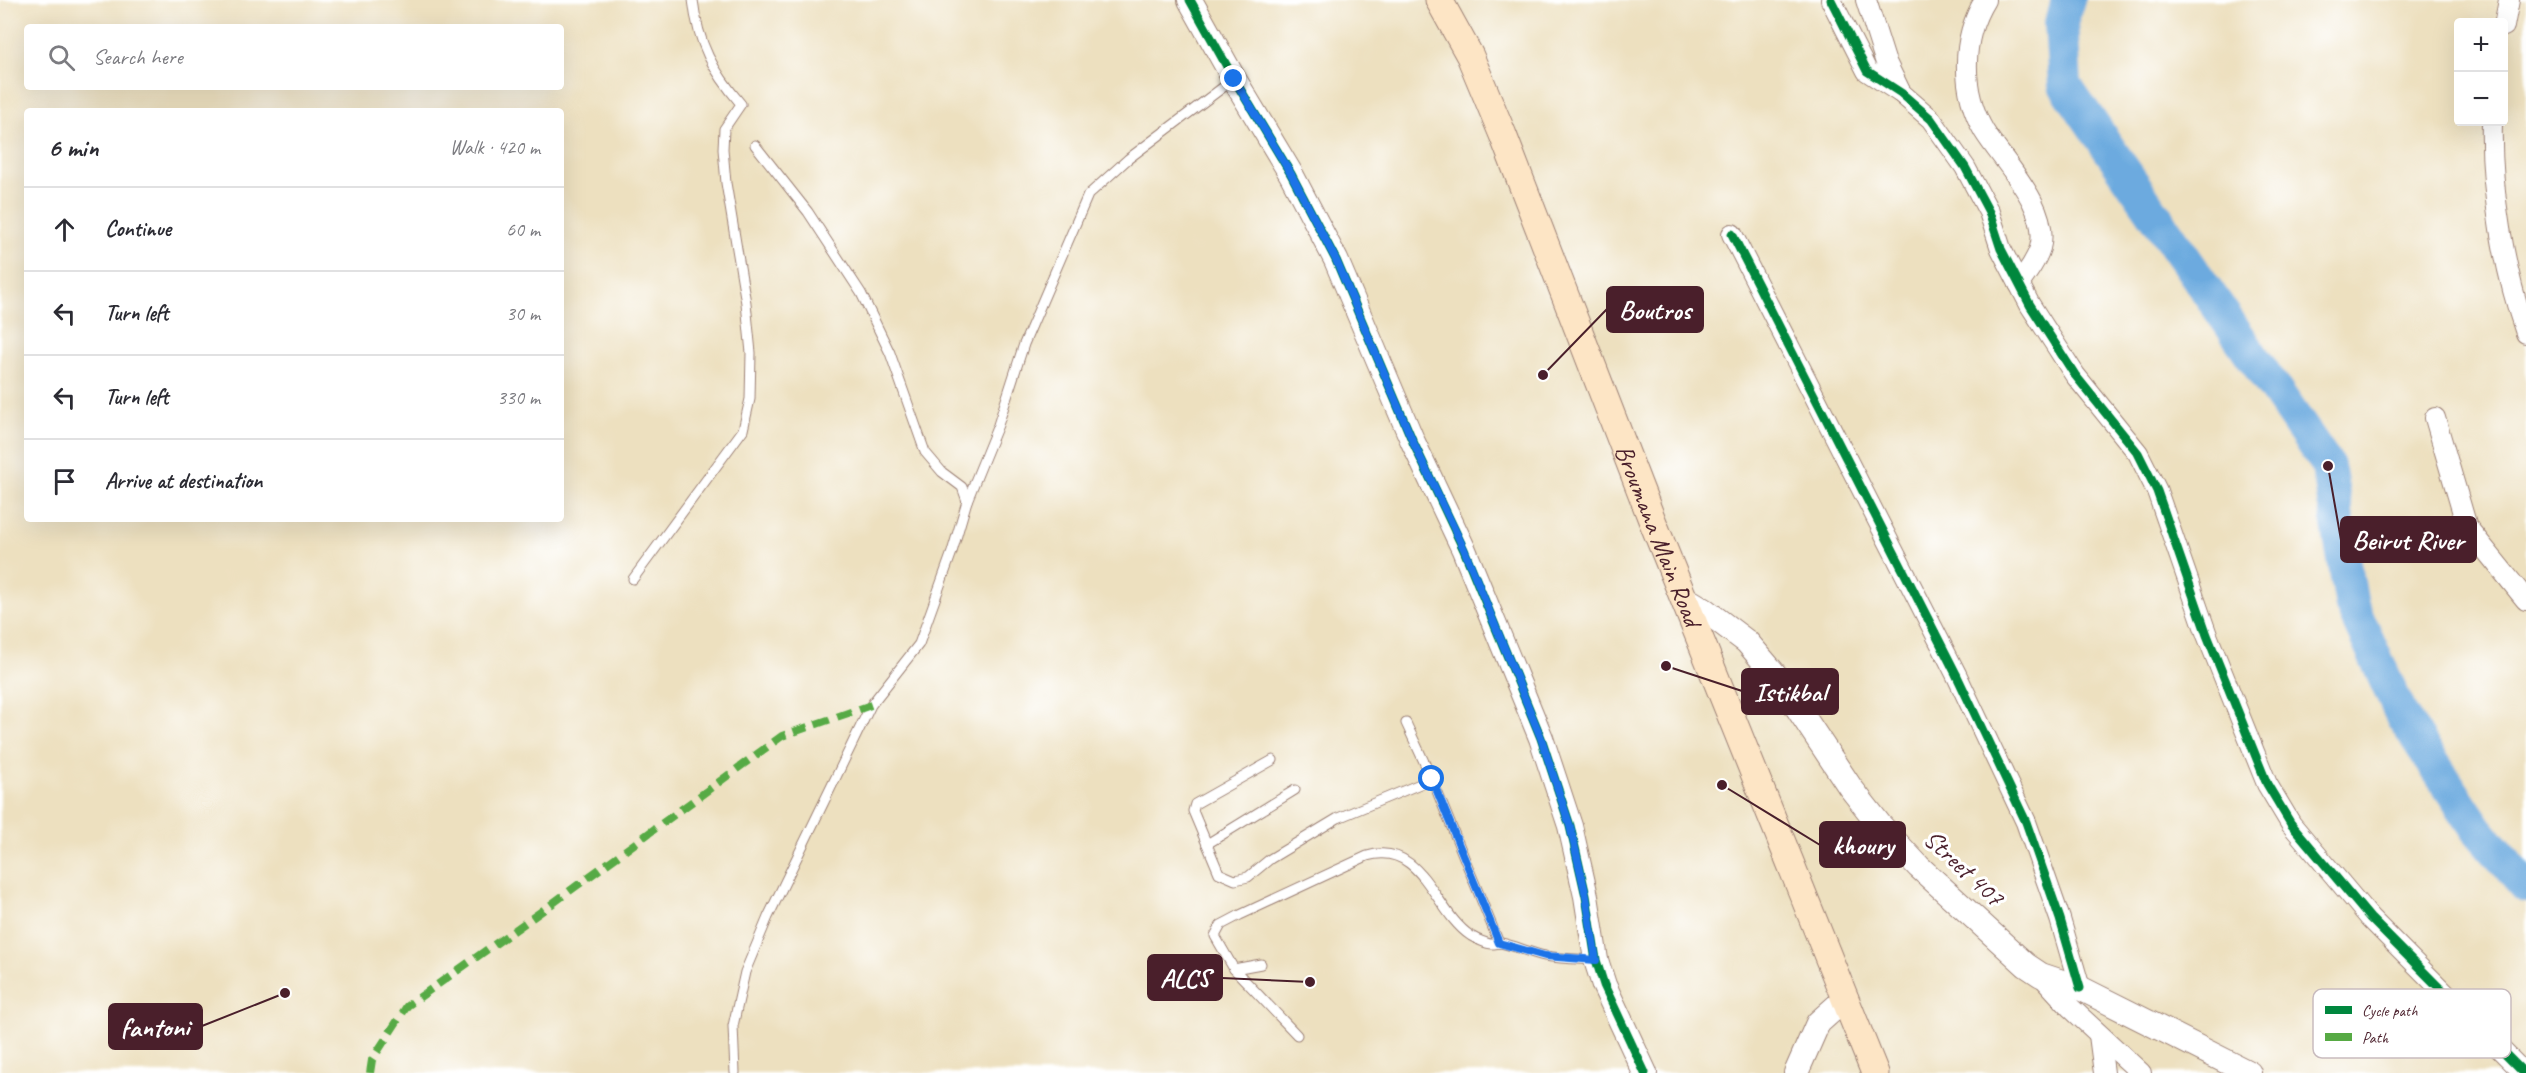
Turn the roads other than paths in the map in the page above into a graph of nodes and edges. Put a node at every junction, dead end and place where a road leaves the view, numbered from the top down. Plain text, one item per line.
1 (693, 0) edge
2 (1190, 0) edge
3 (1439, 0) edge
4 (1831, 0) edge
5 (1866, 0) edge
6 (1985, 0) edge
7 (2509, 0) edge
8 (2506, 18) edge
9 (1234, 79) junction
10 (1900, 93) junction
11 (2492, 126) edge
12 (755, 145) dead end
13 (1732, 234) dead end
14 (2019, 284) junction
15 (2526, 333) edge
16 (2435, 418) dead end
17 (967, 501) junction
18 (633, 579) dead end
19 (1683, 597) junction
20 (2526, 600) edge
21 (1406, 723) dead end
22 (1273, 760) dead end
23 (1432, 779) junction
24 (1296, 790) dead end
25 (1207, 844) junction
26 (1499, 943) junction
27 (1596, 960) junction
28 (1262, 964) dead end
29 (1234, 969) junction
30 (2041, 975) junction
31 (2080, 988) junction
32 (2441, 989) edge
33 (1846, 998) junction
34 (1297, 1035) dead end
35 (2099, 1035) junction
36 (2509, 1058) edge
37 (735, 1073) edge
38 (1645, 1073) edge
39 (1796, 1073) edge
40 (1875, 1073) edge
41 (2104, 1073) edge
42 (2141, 1073) edge
43 (2249, 1073) edge
44 (2524, 1073) edge

1 - 18 lane
2 - 9 street
3 - 19 main road, Broumana Main Road
4 - 10 street
5 - 10 street
6 - 14 street
7 - 8 street
9 - 17 lane
9 - 27 street
10 - 14 street
11 - 15 street
12 - 17 lane
13 - 31 street
14 - 32 street
16 - 20 street
17 - 37 lane
19 - 30 street, Street 407
19 - 33 main road, Broumana Main Road
21 - 23 lane
22 - 25 lane
23 - 25 lane
23 - 26 lane
24 - 25 lane
26 - 27 lane
26 - 29 lane
27 - 38 street
28 - 29 lane
29 - 34 lane
30 - 31 street, Street 407
30 - 35 street
31 - 43 street, Street 407
33 - 39 street
33 - 40 main road, Broumana Main Road
35 - 41 street
35 - 42 street
36 - 44 street

